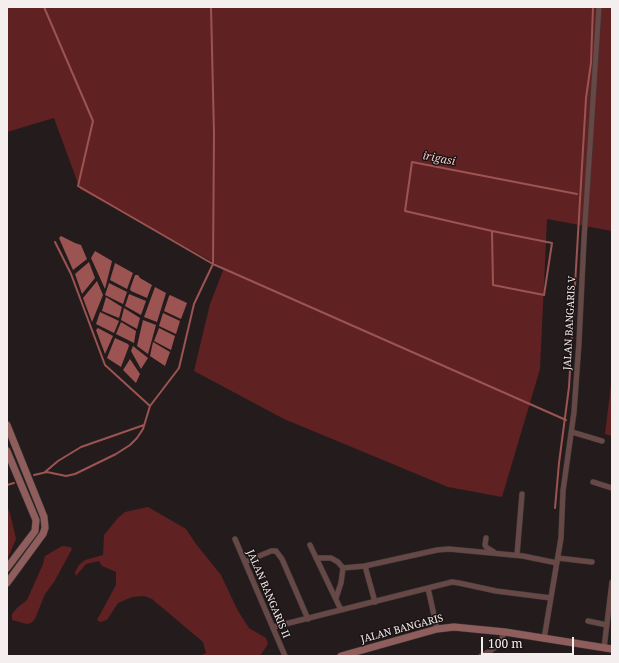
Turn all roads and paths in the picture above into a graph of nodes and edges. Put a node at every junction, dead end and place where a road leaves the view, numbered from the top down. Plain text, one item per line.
1 (599, 7) edge
2 (7, 426) edge
3 (572, 432) junction
4 (602, 442) dead end
5 (7, 451) edge
6 (593, 482) dead end
7 (612, 488) edge
8 (522, 494) dead end
9 (486, 538) dead end
10 (235, 539) dead end
11 (310, 545) dead end
12 (497, 553) junction
13 (517, 555) junction
14 (316, 558) junction
15 (558, 560) junction
16 (245, 562) junction
17 (592, 562) dead end
18 (365, 566) junction
19 (7, 568) edge
20 (343, 568) junction
21 (612, 582) edge
22 (7, 583) edge
23 (428, 588) junction
24 (336, 598) junction
25 (551, 598) junction
26 (376, 602) junction
27 (341, 610) junction
28 (308, 619) junction
29 (588, 621) dead end
30 (606, 625) junction
31 (273, 627) junction
32 (438, 629) junction
33 (505, 632) junction
34 (544, 639) junction
35 (604, 648) junction
36 (612, 649) edge
37 (285, 656) edge
38 (341, 656) edge
39 (481, 656) edge

1 - 3 street, JALAN BANGARIS V
2 - 22 main road
3 - 4 street
3 - 15 street, JALAN BANGARIS V
5 - 19 main road
6 - 7 street
8 - 13 street
9 - 12 street
10 - 16 street, JALAN BANGARIS II
11 - 14 street
12 - 13 street
12 - 18 street
13 - 15 street
14 - 20 street
14 - 24 street
15 - 17 street
15 - 25 street, JALAN BANGARIS V
16 - 28 street
16 - 31 street, JALAN BANGARIS II
18 - 20 street
18 - 26 street
20 - 24 street
21 - 30 street
23 - 25 street
23 - 26 street
23 - 32 street
24 - 27 street
25 - 34 street, JALAN BANGARIS V
26 - 27 street
27 - 28 street
28 - 31 street
29 - 30 street
30 - 35 street
31 - 37 street, JALAN BANGARIS II
32 - 33 main road, JALAN BANGARIS
32 - 38 main road, JALAN BANGARIS
33 - 34 main road, JALAN BANGARIS
33 - 39 street
34 - 35 main road, JALAN BANGARIS
35 - 36 main road, JALAN BANGARIS

